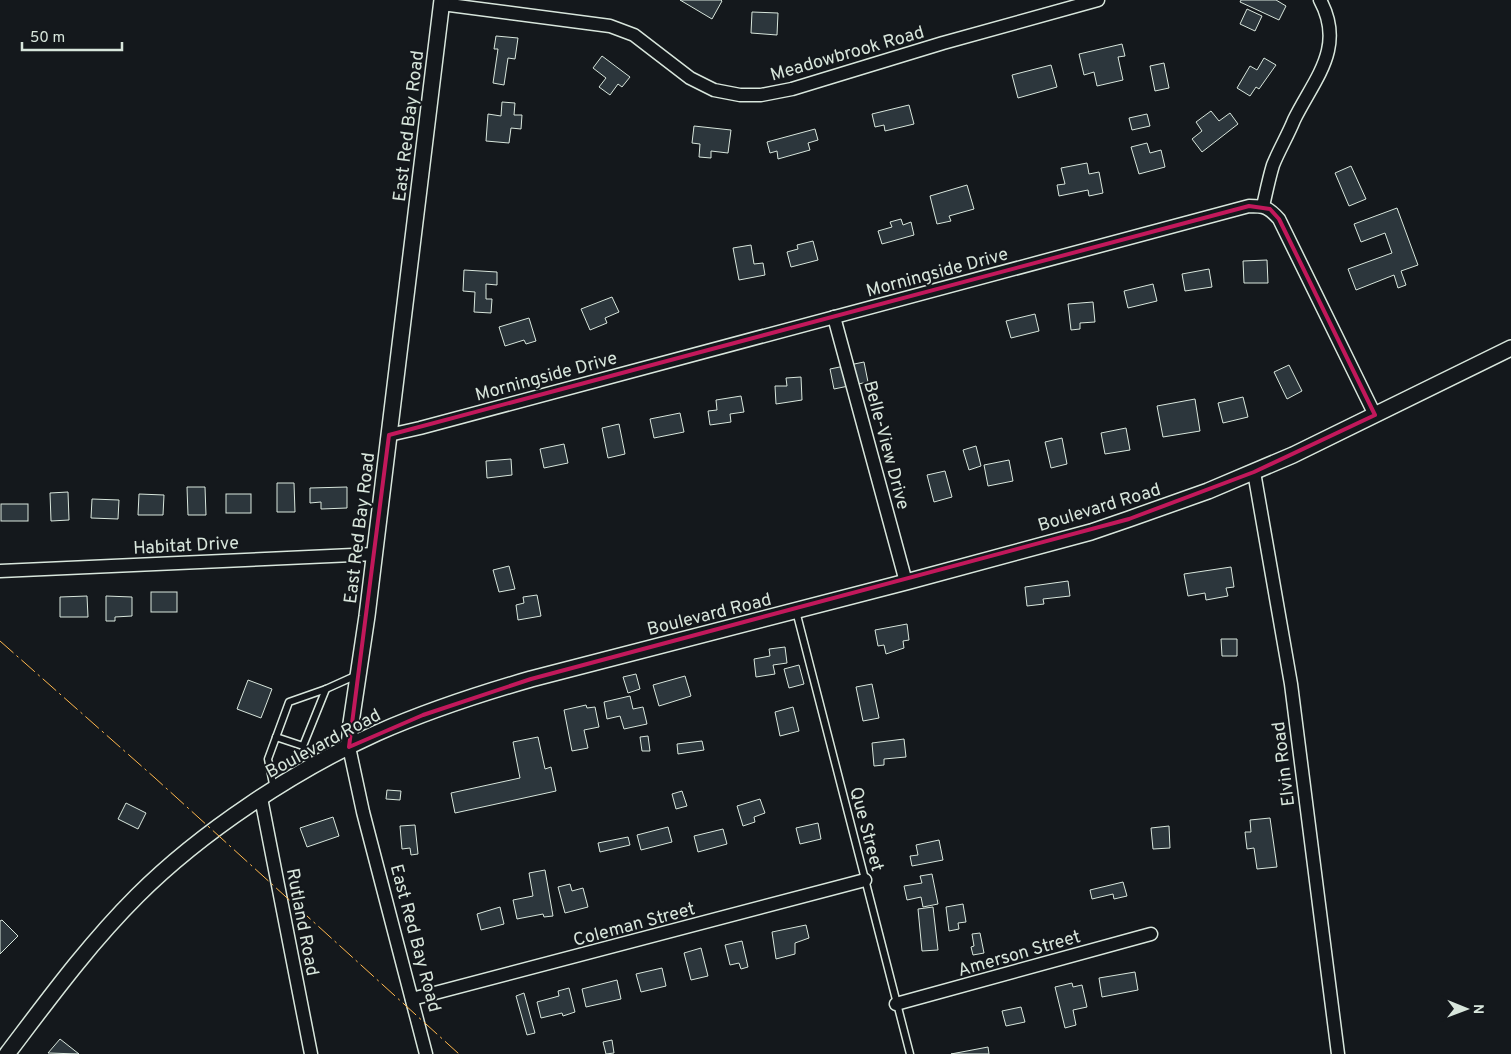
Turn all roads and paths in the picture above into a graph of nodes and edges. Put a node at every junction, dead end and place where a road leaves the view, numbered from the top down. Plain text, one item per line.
1 (1098, 0) edge
2 (1320, 0) edge
3 (442, 2) edge
4 (1263, 206) junction
5 (834, 317) junction
6 (1511, 348) edge
7 (1375, 415) junction
8 (389, 435) junction
9 (1254, 472) junction
10 (374, 554) junction
11 (0, 570) edge
12 (906, 582) junction
13 (796, 611) junction
14 (358, 674) junction
15 (326, 689) junction
16 (276, 737) junction
17 (304, 746) junction
18 (349, 747) junction
19 (313, 767) junction
20 (274, 789) junction
21 (261, 798) junction
22 (865, 880) junction
23 (1151, 934) dead end
24 (412, 1000) junction
25 (896, 1004) junction
26 (7, 1054) edge
27 (311, 1054) edge
28 (426, 1054) edge
29 (910, 1054) edge
30 (1338, 1054) edge

1 - 3 street, Meadowbrook Road
2 - 4 street
3 - 8 street, East Red Bay Road
4 - 5 street, Morningside Drive
4 - 7 street
5 - 8 street, Morningside Drive
5 - 12 street, Belle-View Drive
6 - 7 street, Boulevard Road
7 - 9 street, Boulevard Road
8 - 10 street, East Red Bay Road
9 - 12 street, Boulevard Road
9 - 30 street, Elvin Road
10 - 11 street, Habitat Drive
10 - 14 street, East Red Bay Road
12 - 13 street, Boulevard Road
13 - 18 street, Boulevard Road
13 - 22 lane, Que Street
14 - 15 lane
14 - 18 street, East Red Bay Road
15 - 16 lane
15 - 17 lane
16 - 17 lane
16 - 20 lane
17 - 19 lane
18 - 19 street, Boulevard Road
18 - 24 street, East Red Bay Road
19 - 20 street, Boulevard Road
20 - 21 street, Boulevard Road
21 - 26 street, Boulevard Road
21 - 27 street, Rutland Road
22 - 24 street, Coleman Street
22 - 25 lane, Que Street
23 - 25 street, Amerson Street
24 - 28 street, East Red Bay Road
25 - 29 lane, Que Street

